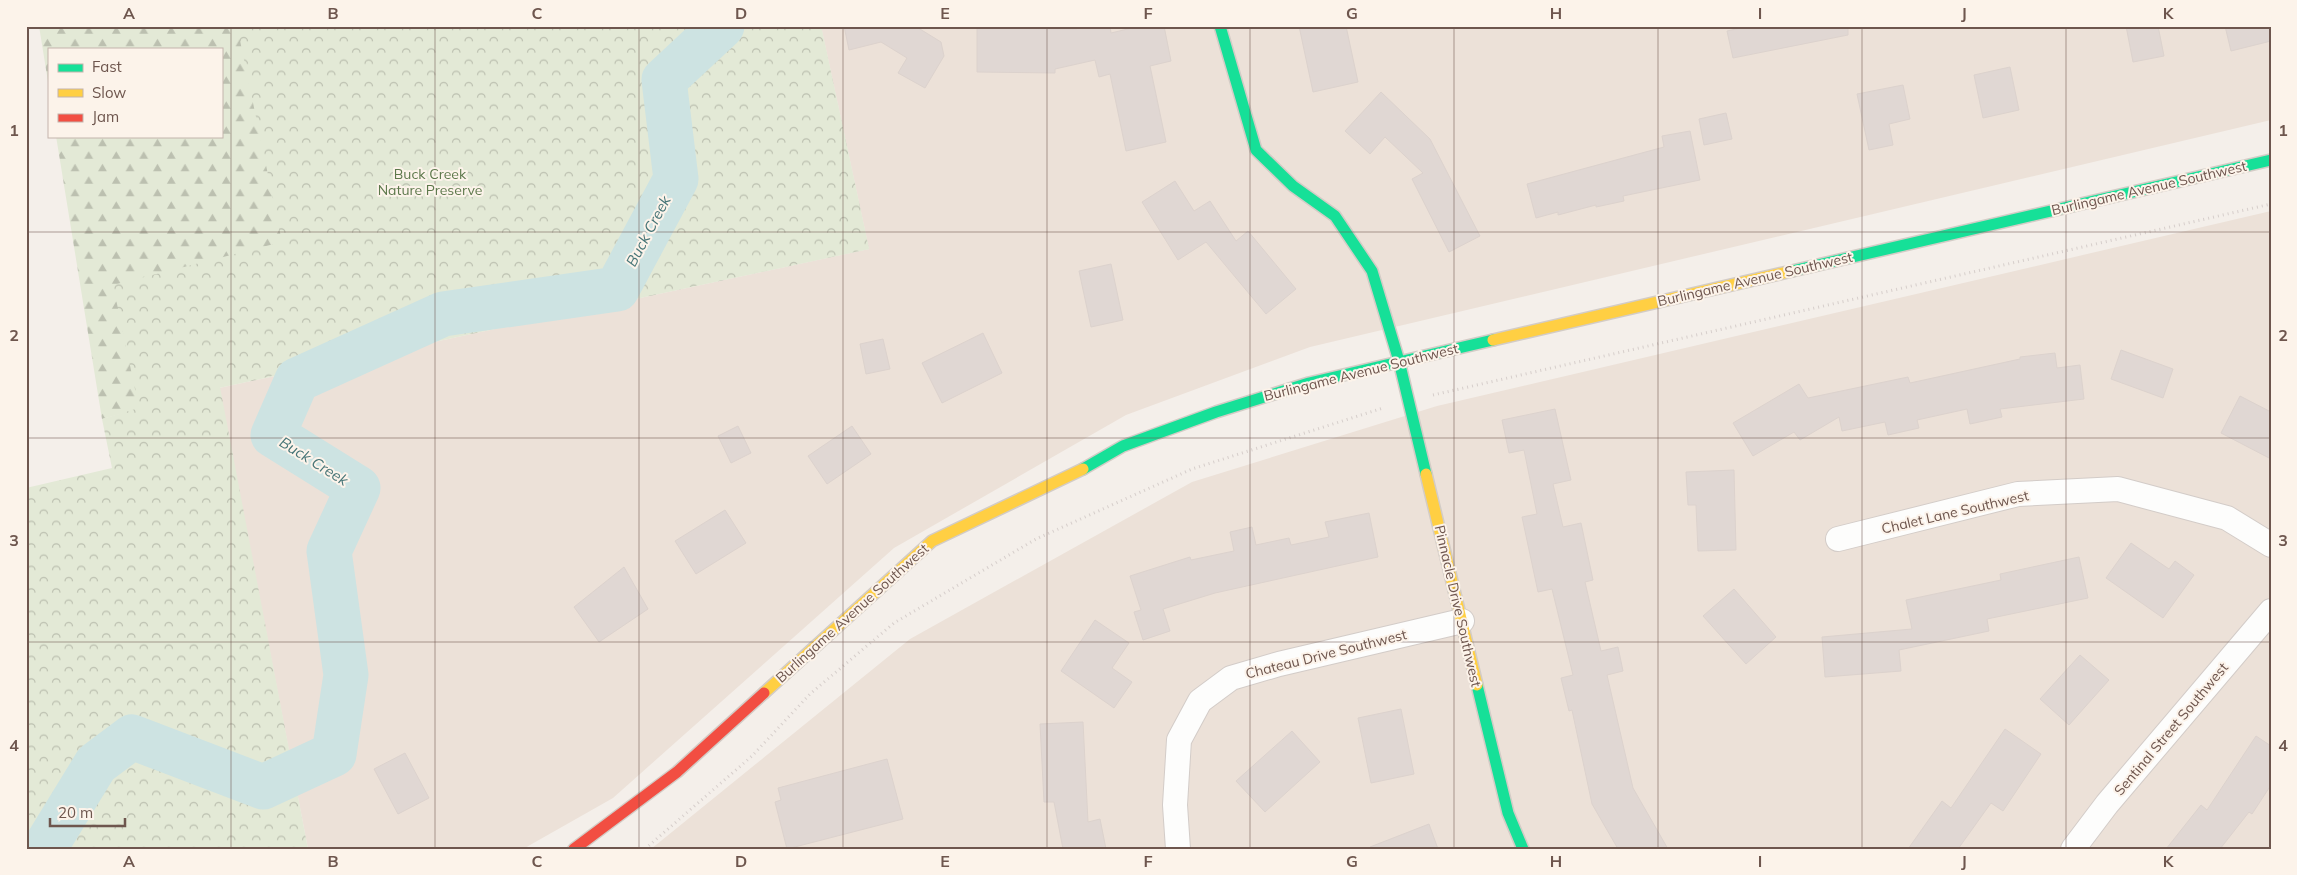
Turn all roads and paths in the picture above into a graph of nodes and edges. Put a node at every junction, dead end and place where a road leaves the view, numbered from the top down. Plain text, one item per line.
1 (1220, 26) edge
2 (2271, 160) edge
3 (1399, 361) junction
4 (1838, 539) dead end
5 (2271, 545) edge
6 (2271, 611) edge
7 (1462, 621) junction
8 (574, 849) edge
9 (1178, 849) edge
10 (1523, 849) edge
11 (2073, 849) edge

1 - 3 street, Pinnacle Drive Southwest
2 - 3 street, Burlingame Avenue Southwest
3 - 7 street, Pinnacle Drive Southwest
3 - 8 street, Burlingame Avenue Southwest
4 - 5 street, Chalet Lane Southwest
6 - 11 street, Sentinal Street Southwest
7 - 9 street, Chateau Drive Southwest
7 - 10 street, Pinnacle Drive Southwest

